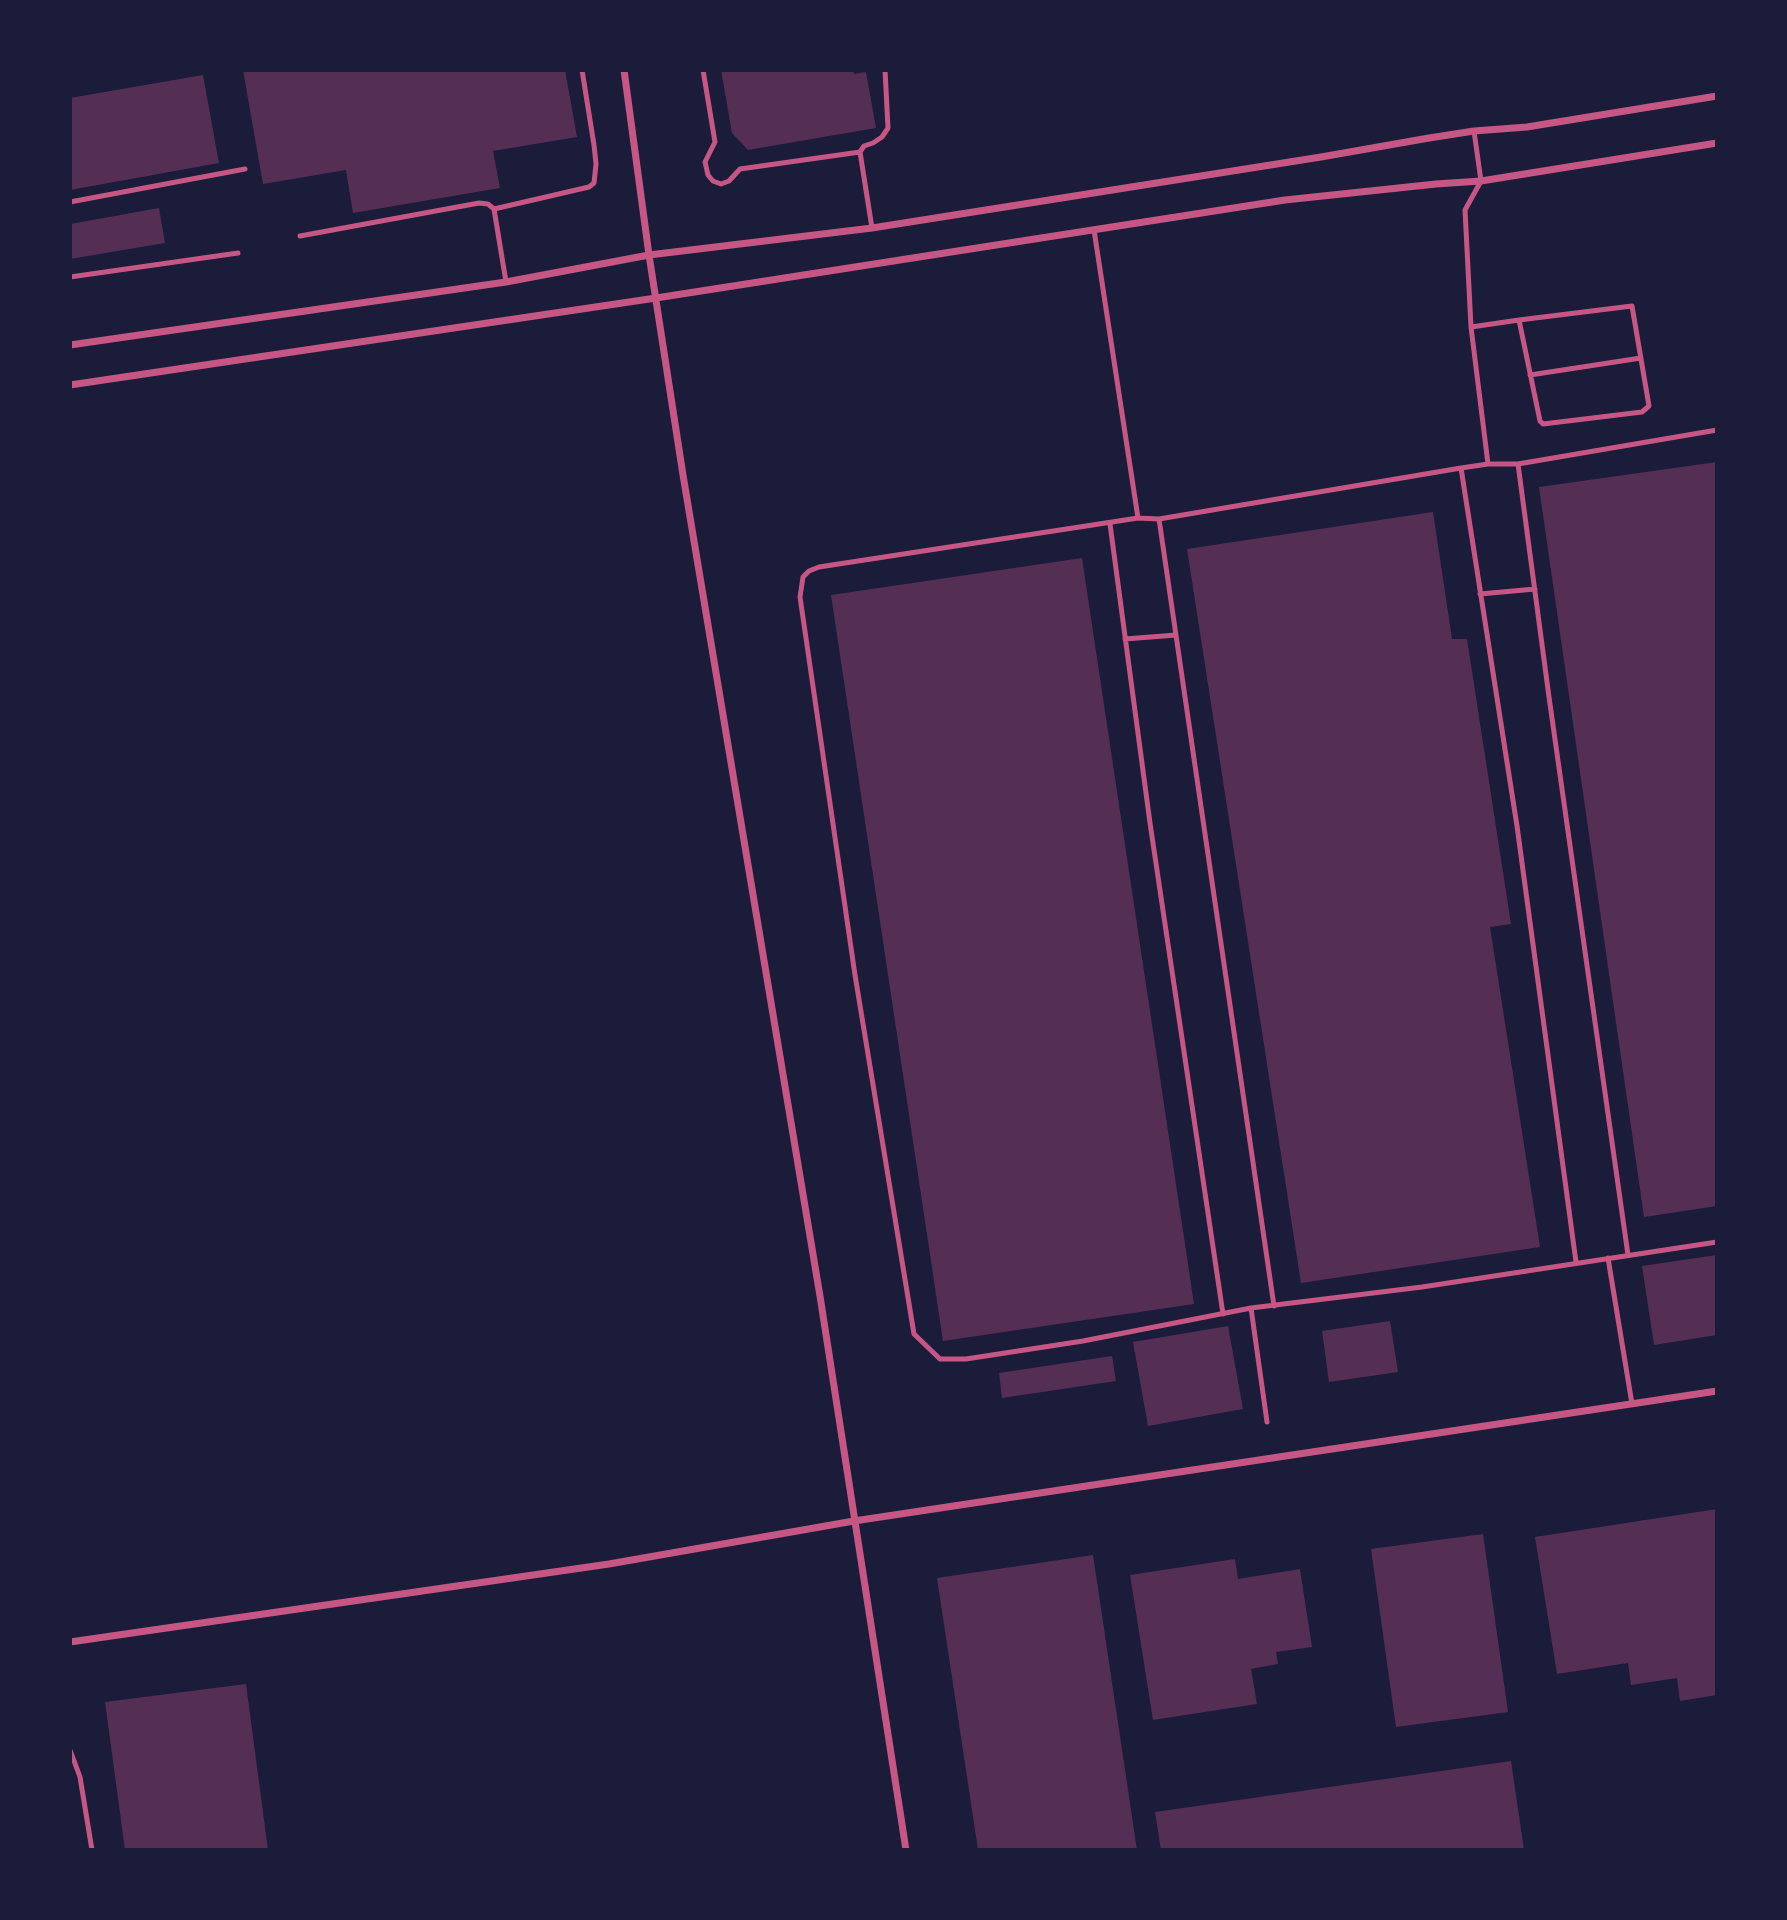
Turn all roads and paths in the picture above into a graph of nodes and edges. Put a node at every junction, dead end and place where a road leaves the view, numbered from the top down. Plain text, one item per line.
1 (582, 70) edge
2 (624, 70) edge
3 (703, 70) edge
4 (885, 70) edge
5 (1717, 96) edge
6 (1474, 131) junction
7 (1717, 144) edge
8 (860, 152) junction
9 (245, 169) dead end
10 (1481, 181) junction
11 (70, 202) edge
12 (494, 209) junction
13 (872, 228) junction
14 (1094, 230) junction
15 (300, 236) dead end
16 (238, 253) dead end
17 (649, 255) junction
18 (70, 277) edge
19 (506, 282) junction
20 (656, 298) junction
21 (1519, 320) junction
22 (1471, 327) junction
23 (70, 345) edge
24 (1641, 358) junction
25 (1531, 375) junction
26 (70, 385) edge
27 (1717, 430) edge
28 (1488, 464) junction
29 (1518, 464) junction
30 (1461, 468) junction
31 (1138, 518) junction
32 (1159, 519) junction
33 (1110, 523) junction
34 (1535, 589) junction
35 (1480, 594) junction
36 (1176, 635) junction
37 (1125, 639) junction
38 (1717, 1242) edge
39 (1628, 1255) junction
40 (1608, 1258) junction
41 (1576, 1262) junction
42 (1274, 1306) junction
43 (1251, 1308) junction
44 (1223, 1314) junction
45 (1717, 1391) edge
46 (1632, 1404) junction
47 (1267, 1422) dead end
48 (854, 1521) junction
49 (70, 1642) edge
50 (70, 1750) edge
51 (92, 1850) edge
52 (906, 1850) edge

1 - 12 lane
2 - 17 street
3 - 8 lane
4 - 8 lane
5 - 6 street
6 - 10 lane
6 - 13 street
7 - 10 street
8 - 13 lane
9 - 11 lane
10 - 14 street
10 - 22 lane
12 - 15 lane
12 - 19 lane
13 - 17 street
14 - 20 street
14 - 31 lane
16 - 18 lane
17 - 19 street
17 - 20 street
19 - 23 street
20 - 26 street
20 - 48 street
21 - 22 lane
21 - 24 lane
21 - 25 lane
22 - 28 lane
24 - 25 lane
24 - 25 lane
27 - 29 lane
28 - 29 lane
28 - 30 lane
29 - 34 lane
30 - 32 lane
30 - 35 lane
31 - 32 lane
31 - 33 lane
32 - 36 lane
33 - 37 lane
33 - 44 lane
34 - 35 lane
34 - 39 lane
35 - 41 lane
36 - 37 lane
36 - 42 lane
37 - 44 lane
38 - 39 lane
39 - 40 lane
40 - 41 lane
40 - 46 lane
41 - 42 lane
42 - 43 lane
43 - 44 lane
43 - 47 lane
45 - 46 street
46 - 48 street
48 - 49 street
48 - 52 street
50 - 51 lane

